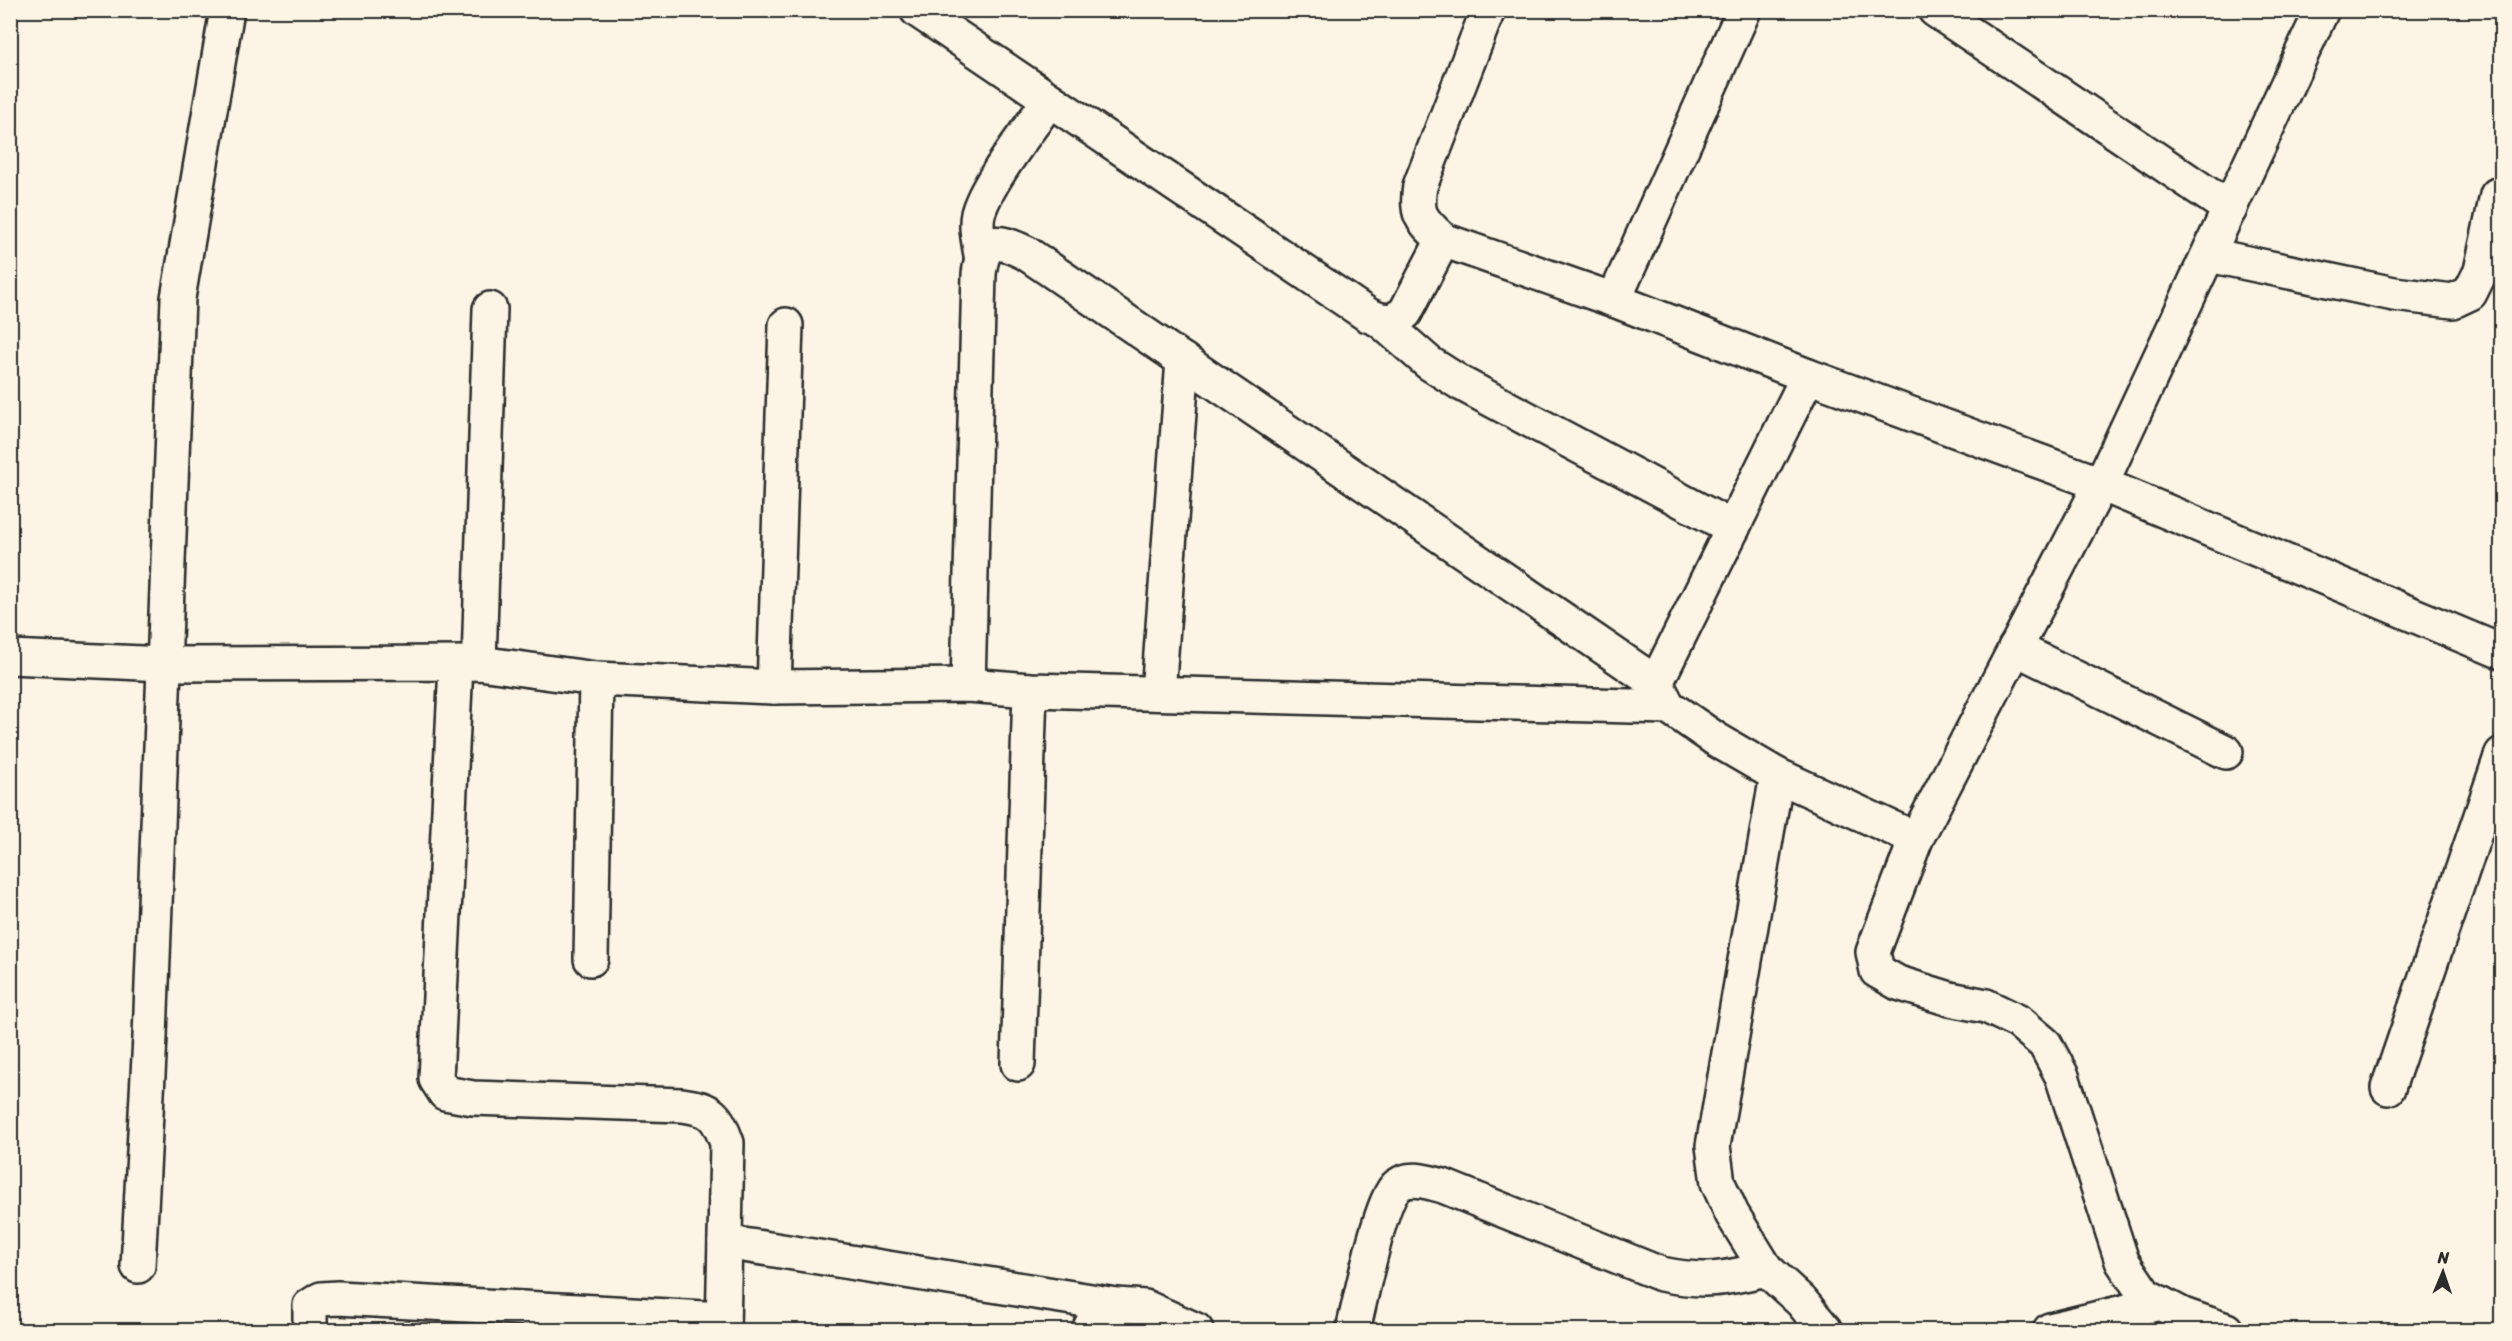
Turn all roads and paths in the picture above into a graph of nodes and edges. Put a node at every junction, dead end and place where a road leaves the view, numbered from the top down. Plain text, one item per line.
1 (227, 10) edge
2 (917, 10) edge
3 (1488, 10) edge
4 (1744, 10) edge
5 (1935, 10) edge
6 (2322, 10) edge
7 (1049, 100) junction
8 (2497, 195) dead end
9 (2230, 209) junction
10 (1443, 240) junction
11 (981, 255) junction
12 (2209, 255) junction
13 (1614, 300) junction
14 (490, 309) dead end
15 (1380, 320) junction
16 (786, 325) dead end
17 (1183, 360) junction
18 (1808, 376) junction
19 (2101, 484) junction
20 (1733, 528) junction
21 (2015, 648) junction
22 (2502, 652) edge
23 (10, 657) edge
24 (164, 664) junction
25 (467, 664) junction
26 (596, 679) junction
27 (968, 685) junction
28 (774, 687) junction
29 (1030, 690) junction
30 (1158, 693) junction
31 (1663, 695) junction
32 (2226, 752) dead end
33 (2502, 754) edge
34 (1777, 775) junction
35 (1916, 839) junction
36 (591, 959) dead end
37 (1018, 1064) dead end
38 (2388, 1089) dead end
39 (724, 1242) junction
40 (138, 1266) dead end
41 (1766, 1269) junction
42 (2160, 1304) junction
43 (1116, 1305) junction
44 (723, 1325) edge
45 (310, 1330) edge
46 (1089, 1330) edge
47 (1196, 1330) edge
48 (1353, 1330) edge
49 (1825, 1330) edge
50 (2050, 1330) edge
51 (2226, 1330) edge

1 - 24 street
2 - 7 street
3 - 10 street
4 - 13 street
5 - 9 street
6 - 9 street
7 - 11 street
7 - 15 street
8 - 12 street
9 - 12 street
10 - 13 street
10 - 15 street
11 - 17 street
11 - 27 street
12 - 19 street
13 - 18 street
14 - 25 street
15 - 20 street
16 - 28 street
17 - 30 street
17 - 31 street
18 - 19 street
18 - 20 street
19 - 21 street
19 - 22 street
20 - 31 street
21 - 32 street
21 - 35 street
23 - 24 street
24 - 25 street
24 - 40 street
25 - 26 street
25 - 39 street
26 - 28 street
26 - 36 street
27 - 28 street
27 - 29 street
29 - 30 street
29 - 37 street
30 - 31 street
31 - 34 street
33 - 38 street
34 - 35 street
34 - 41 street
35 - 42 street
39 - 43 street
39 - 44 street
41 - 48 street
41 - 49 street
42 - 50 street
42 - 51 street
43 - 46 street
43 - 47 street
44 - 45 street

